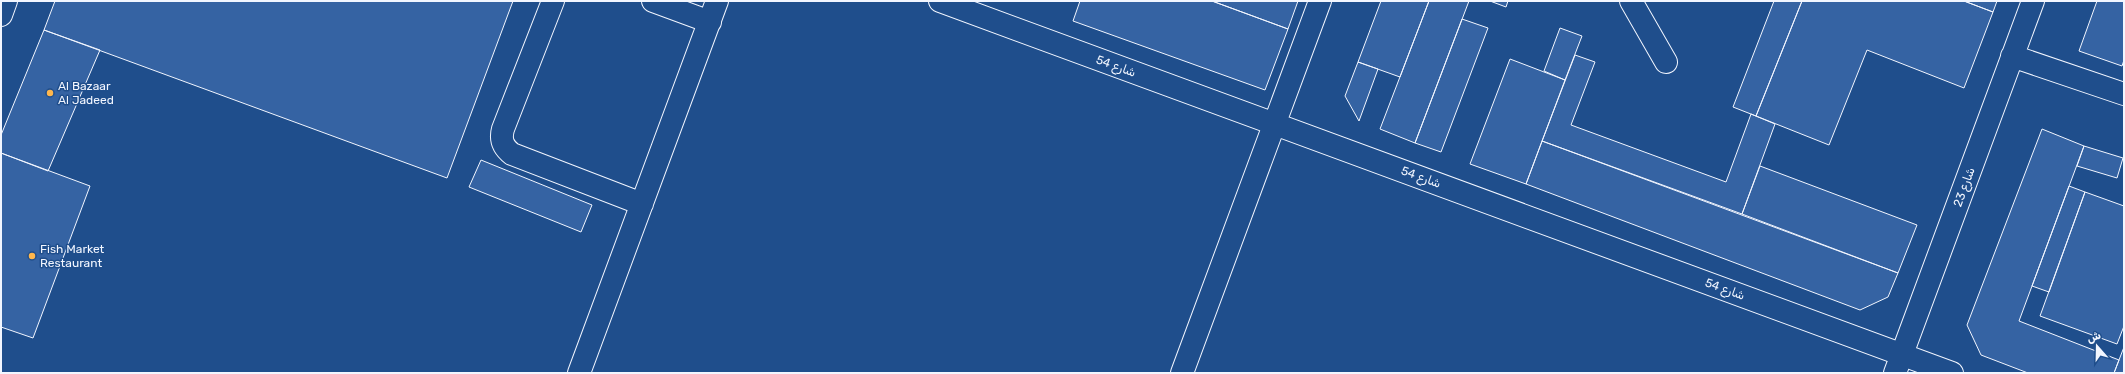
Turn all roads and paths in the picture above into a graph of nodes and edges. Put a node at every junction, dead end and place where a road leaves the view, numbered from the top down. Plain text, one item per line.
1 (6, 1) edge
2 (553, 1) edge
3 (653, 1) edge
4 (718, 1) edge
5 (940, 1) edge
6 (1320, 1) edge
7 (1631, 1) edge
8 (2033, 1) edge
9 (1, 15) edge
10 (710, 22) junction
11 (2012, 56) junction
12 (1666, 62) dead end
13 (2124, 94) edge
14 (1274, 124) junction
15 (642, 204) junction
16 (1898, 364) edge
17 (579, 373) edge
18 (1182, 373) edge
19 (1952, 373) edge

1 - 9 street
2 - 15 street
3 - 10 street
4 - 10 street
5 - 14 street, شارع 54
6 - 14 street
7 - 12 street
8 - 11 street, شارع 23
10 - 15 street
11 - 13 street
11 - 16 street, شارع 23
14 - 16 street, شارع 54
14 - 18 street
15 - 17 street
16 - 19 street, شارع 54

